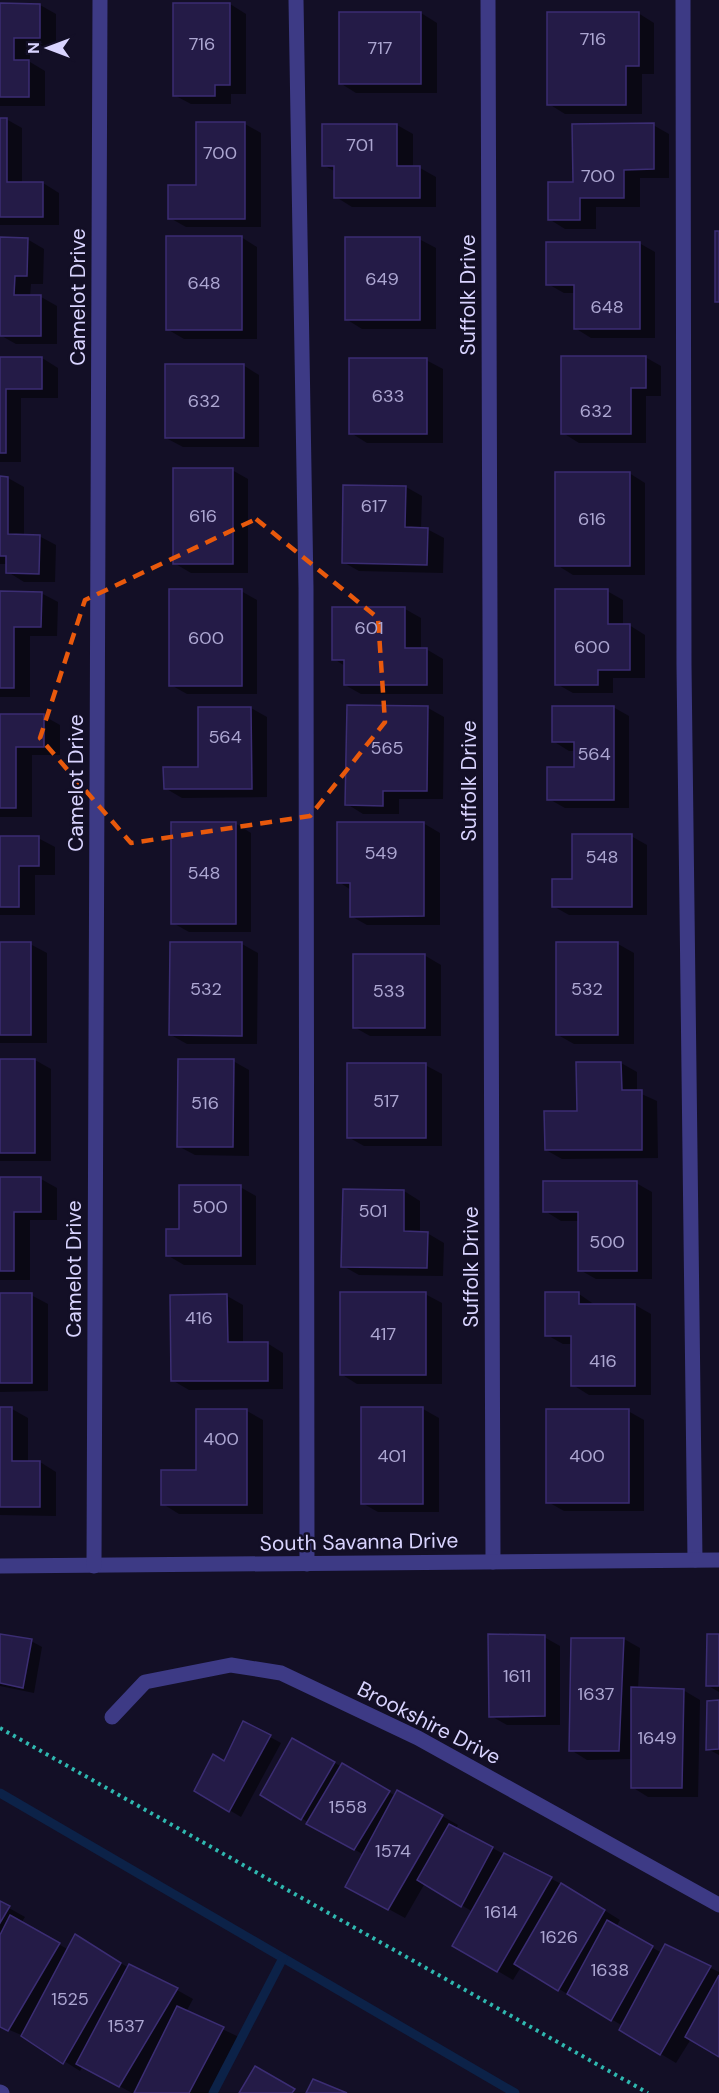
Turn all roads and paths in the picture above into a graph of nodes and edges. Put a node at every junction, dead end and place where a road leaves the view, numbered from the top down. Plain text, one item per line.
1 (100, 0) edge
2 (296, 0) edge
3 (488, 0) edge
4 (683, 0) edge
5 (695, 1560) junction
6 (719, 1560) edge
7 (493, 1562) junction
8 (307, 1564) junction
9 (0, 1566) edge
10 (94, 1566) junction
11 (112, 1717) dead end
12 (0, 1728) edge
13 (719, 1905) edge
14 (648, 2093) edge

1 - 10 street, Camelot Drive
2 - 8 street
3 - 7 street, Suffolk Drive
4 - 5 street
5 - 6 street, South Savanna Drive
5 - 7 street, South Savanna Drive
7 - 8 street, South Savanna Drive
8 - 10 street, South Savanna Drive
9 - 10 street, South Savanna Drive
11 - 13 street, Brookshire Drive
12 - 14 path

